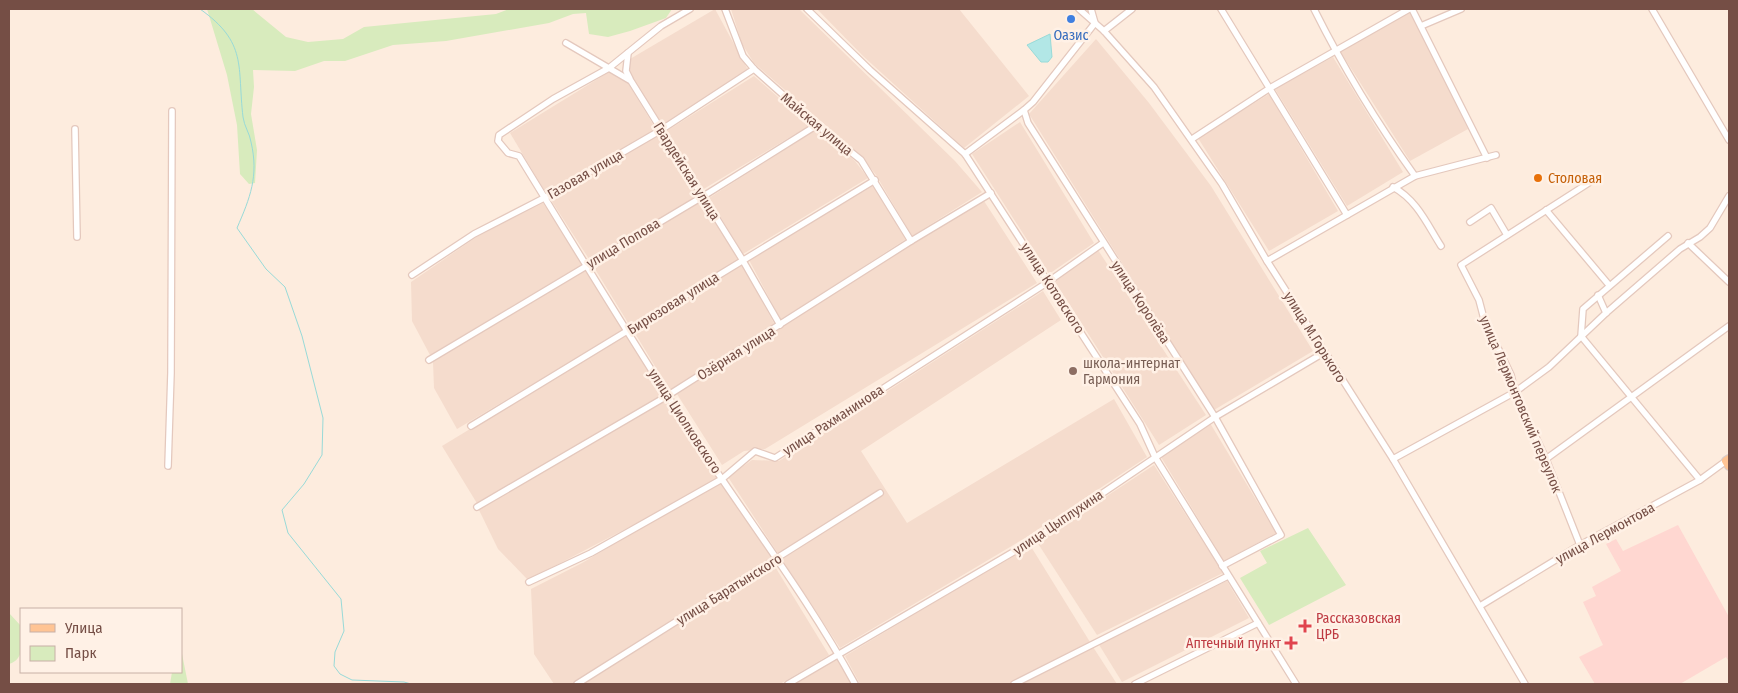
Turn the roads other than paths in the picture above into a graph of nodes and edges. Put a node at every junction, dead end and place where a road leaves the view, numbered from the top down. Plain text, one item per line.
1 (690, 9) edge
2 (725, 9) edge
3 (807, 9) edge
4 (1079, 9) edge
5 (1091, 9) edge
6 (1132, 9) edge
7 (1221, 9) edge
8 (1314, 9) edge
9 (1411, 9) edge
10 (1461, 9) edge
11 (1652, 9) edge
12 (1095, 23) junction
13 (1421, 26) junction
14 (1104, 31) junction
15 (566, 43) dead end
16 (1334, 50) junction
17 (628, 53) junction
18 (609, 68) junction
19 (754, 69) junction
20 (631, 81) junction
21 (1270, 88) junction
22 (1024, 110) junction
23 (172, 111) dead end
24 (817, 125) junction
25 (75, 129) dead end
26 (661, 130) junction
27 (1192, 139) junction
28 (1729, 140) edge
29 (965, 154) junction
30 (1496, 155) dead end
31 (1487, 158) junction
32 (1414, 176) junction
33 (1598, 177) dead end
34 (875, 180) junction
35 (1393, 187) junction
36 (991, 193) junction
37 (1729, 196) edge
38 (702, 197) junction
39 (544, 198) junction
40 (1546, 210) junction
41 (1347, 215) junction
42 (1470, 222) dead end
43 (1508, 235) junction
44 (1668, 236) dead end
45 (76, 237) dead end
46 (911, 241) junction
47 (1103, 243) junction
48 (1688, 243) junction
49 (1441, 246) dead end
50 (742, 259) junction
51 (1267, 261) junction
52 (587, 264) junction
53 (412, 275) dead end
54 (1049, 281) junction
55 (1729, 282) edge
56 (1610, 284) junction
57 (1598, 295) junction
58 (1606, 313) junction
59 (780, 325) junction
60 (1729, 326) edge
61 (628, 331) junction
62 (1582, 336) junction
63 (1325, 352) junction
64 (429, 360) dead end
65 (1515, 392) junction
66 (667, 396) junction
67 (1633, 396) junction
68 (1215, 418) junction
69 (471, 426) dead end
70 (1155, 457) junction
71 (1546, 459) junction
72 (1393, 460) junction
73 (1728, 462) edge
74 (168, 466) dead end
75 (722, 479) junction
76 (1700, 480) junction
77 (880, 493) dead end
78 (477, 507) dead end
79 (1580, 545) junction
80 (777, 559) junction
81 (1222, 566) junction
82 (1228, 576) junction
83 (529, 582) dead end
84 (1480, 606) junction
85 (1258, 623) junction
86 (839, 656) junction
87 (1293, 683) edge
88 (577, 684) edge
89 (788, 684) edge
90 (855, 684) edge
91 (1014, 684) edge
92 (1135, 684) edge
93 (1525, 684) edge

1 - 17 street
2 - 19 street, Майская улица
3 - 29 street, улица Котовского
4 - 12 street, улица М.Горького
5 - 12 street
6 - 14 street
7 - 21 street
8 - 16 street
9 - 13 street
9 - 16 street
10 - 13 street
11 - 28 street
12 - 14 street, улица М.Горького
12 - 22 street
13 - 31 street
14 - 27 street, улица М.Горького
15 - 18 street, Гвардейская улица
16 - 21 street
16 - 32 street
17 - 18 street
17 - 20 street
18 - 20 street, Гвардейская улица
18 - 39 street, улица Циолковского
19 - 24 street, Майская улица
19 - 26 street, Газовая улица
20 - 26 street, Гвардейская улица
21 - 27 street
21 - 41 street
22 - 29 street
22 - 47 street, улица Королёва
23 - 74 street
24 - 34 street, Майская улица
24 - 38 street, улица Попова
25 - 45 street
26 - 38 street, Гвардейская улица
26 - 39 street, Газовая улица
27 - 51 street, улица М.Горького
29 - 36 street, улица Котовского
30 - 31 street
31 - 32 street
32 - 35 street
33 - 40 street
34 - 46 street, Майская улица
34 - 50 street, Бирюзовая улица
35 - 41 street
35 - 49 street
36 - 46 street, Озёрная улица
36 - 54 street, улица Котовского
37 - 48 street
38 - 50 street, Гвардейская улица
38 - 52 street, улица Попова
39 - 52 street, улица Циолковского
39 - 53 street, Газовая улица
40 - 43 street
40 - 56 street
41 - 51 street
42 - 43 street
43 - 65 street, улица Лермонтовский переулок
44 - 56 street
46 - 59 street, Озёрная улица
47 - 54 street, улица Рахманинова
47 - 68 street, улица Королёва
48 - 55 street
48 - 58 street
50 - 59 street, Гвардейская улица
50 - 61 street, Бирюзовая улица
51 - 63 street, улица М.Горького
52 - 61 street, улица Циолковского
52 - 64 street, улица Попова
54 - 70 street, улица Котовского
54 - 75 street, улица Рахманинова
56 - 57 street
57 - 58 street
57 - 62 street
58 - 62 street
59 - 66 street, Озёрная улица
60 - 67 street
61 - 66 street, улица Циолковского
61 - 69 street, Бирюзовая улица
62 - 65 street
62 - 67 street
63 - 68 street, улица Цыплухина
63 - 72 street, улица М.Горького
65 - 71 street, улица Лермонтовский переулок
65 - 72 street
66 - 75 street, улица Циолковского
66 - 78 street, Озёрная улица
67 - 71 street
67 - 76 street
68 - 70 street, улица Цыплухина
68 - 81 street, улица Королёва
70 - 81 street, улица Котовского
70 - 86 street, улица Цыплухина
71 - 79 street, улица Лермонтовский переулок
72 - 84 street, улица М.Горького
73 - 76 street, улица Лермонтова
75 - 80 street, улица Циолковского
75 - 83 street, улица Рахманинова
76 - 79 street, улица Лермонтова
77 - 80 street, улица Баратынского
79 - 84 street, улица Лермонтова
80 - 86 street, улица Циолковского
80 - 88 street, улица Баратынского
81 - 82 street, улица Котовского
82 - 85 street, улица Котовского
82 - 91 street
84 - 93 street, улица М.Горького
85 - 87 street, улица Котовского
85 - 92 street
86 - 89 street, улица Цыплухина
86 - 90 street, улица Циолковского

